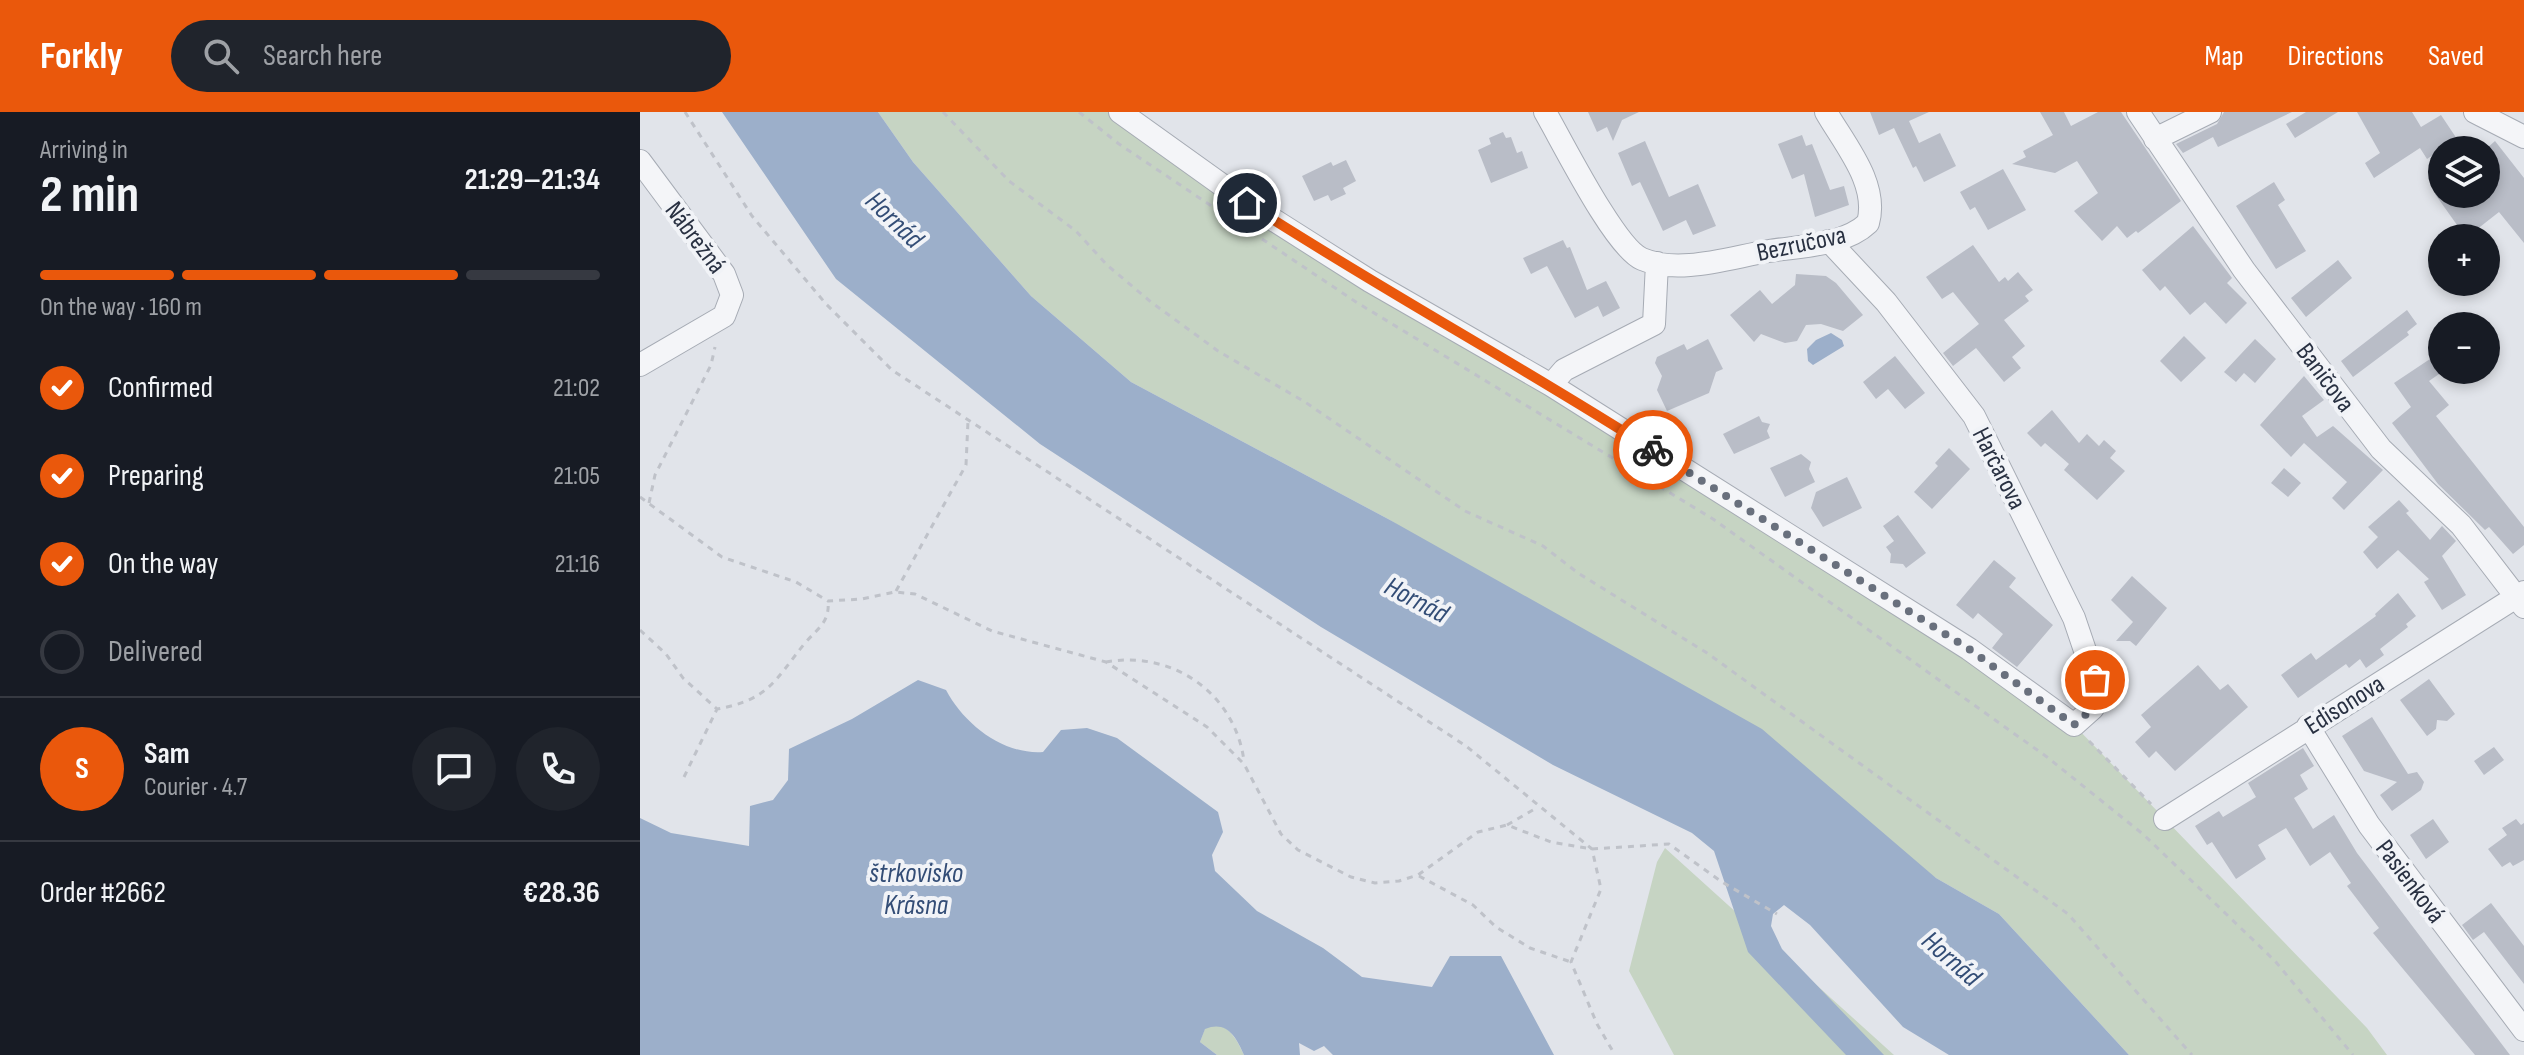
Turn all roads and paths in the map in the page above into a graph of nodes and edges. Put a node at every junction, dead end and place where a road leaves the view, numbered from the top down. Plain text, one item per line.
1 (685, 112) edge
2 (943, 112) edge
3 (1079, 112) edge
4 (1120, 112) edge
5 (1545, 112) edge
6 (1826, 112) edge
7 (2138, 112) edge
8 (2210, 112) edge
9 (2475, 112) edge
10 (2524, 137) edge
11 (2155, 139) junction
12 (640, 161) edge
13 (1224, 214) dead end
14 (1251, 232) dead end
15 (1829, 241) junction
16 (1657, 263) junction
17 (713, 324) junction
18 (640, 365) edge
19 (1551, 385) junction
20 (968, 421) junction
21 (640, 497) edge
22 (649, 503) junction
23 (895, 592) junction
24 (2522, 599) edge
25 (828, 601) junction
26 (640, 630) edge
27 (1106, 662) junction
28 (717, 709) junction
29 (2074, 725) junction
30 (2308, 726) junction
31 (1244, 764) junction
32 (684, 777) dead end
33 (1538, 807) junction
34 (2165, 819) joint
35 (1507, 825) junction
36 (1592, 849) junction
37 (1418, 875) junction
38 (1777, 914) dead end
39 (1571, 962) junction
40 (2524, 1030) edge
41 (1615, 1055) edge
42 (2192, 1055) edge
43 (2353, 1055) edge

1 - 20 path
2 - 42 path
3 - 13 path
4 - 19 street
5 - 16 street
6 - 15 street, Bezručova
7 - 11 street, Baničova
8 - 11 street
9 - 10 street
11 - 24 street, Baničova
12 - 17 street, Nábrežná
14 - 43 path
15 - 16 street, Bezručova
15 - 29 street, Harčarova
16 - 19 street
17 - 18 street
17 - 22 path
19 - 29 street
20 - 23 path
20 - 33 path
21 - 22 path
22 - 25 path
23 - 25 path
23 - 27 path
24 - 30 street, Edisonova
25 - 28 path
26 - 28 path
27 - 31 path
27 - 31 path
28 - 32 path
29 - 34 path
30 - 34 street, Edisonova
30 - 40 street, Pasienková
31 - 37 path
33 - 35 path
33 - 36 path
35 - 36 path
35 - 37 path
36 - 38 path
36 - 39 path
37 - 39 path
39 - 41 path

